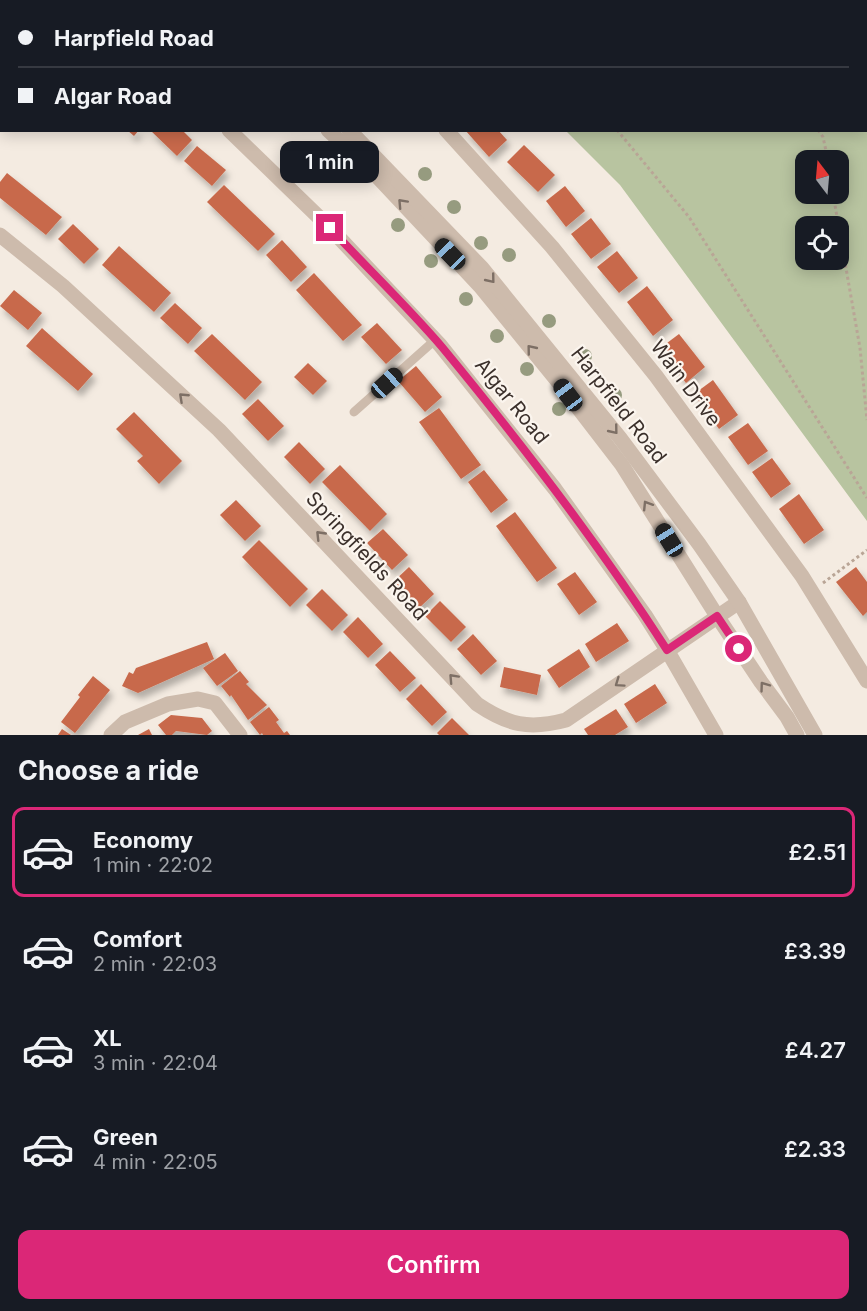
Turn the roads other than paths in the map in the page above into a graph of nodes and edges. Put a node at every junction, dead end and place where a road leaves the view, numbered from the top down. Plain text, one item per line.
1 (231, 132) edge
2 (330, 132) edge
3 (351, 132) edge
4 (448, 132) edge
5 (0, 236) edge
6 (435, 340) junction
7 (354, 412) dead end
8 (739, 602) junction
9 (717, 616) junction
10 (667, 650) junction
11 (867, 681) edge
12 (111, 735) edge
13 (240, 735) edge
14 (716, 735) edge
15 (797, 735) edge
16 (815, 735) edge

1 - 6 street, Algar Road
9 -> 2 street, Harpfield Road
3 -> 8 street, Harpfield Road
4 - 11 street, Wain Drive
10 -> 5 street, Springfields Road
6 - 7 lane
6 - 10 street, Algar Road
8 - 9 street, Springfields Road
8 - 16 street, Harpfield Road
9 - 10 street, Springfields Road
15 -> 9 street, Harpfield Road
10 - 14 street, Algar Road
12 - 13 street

